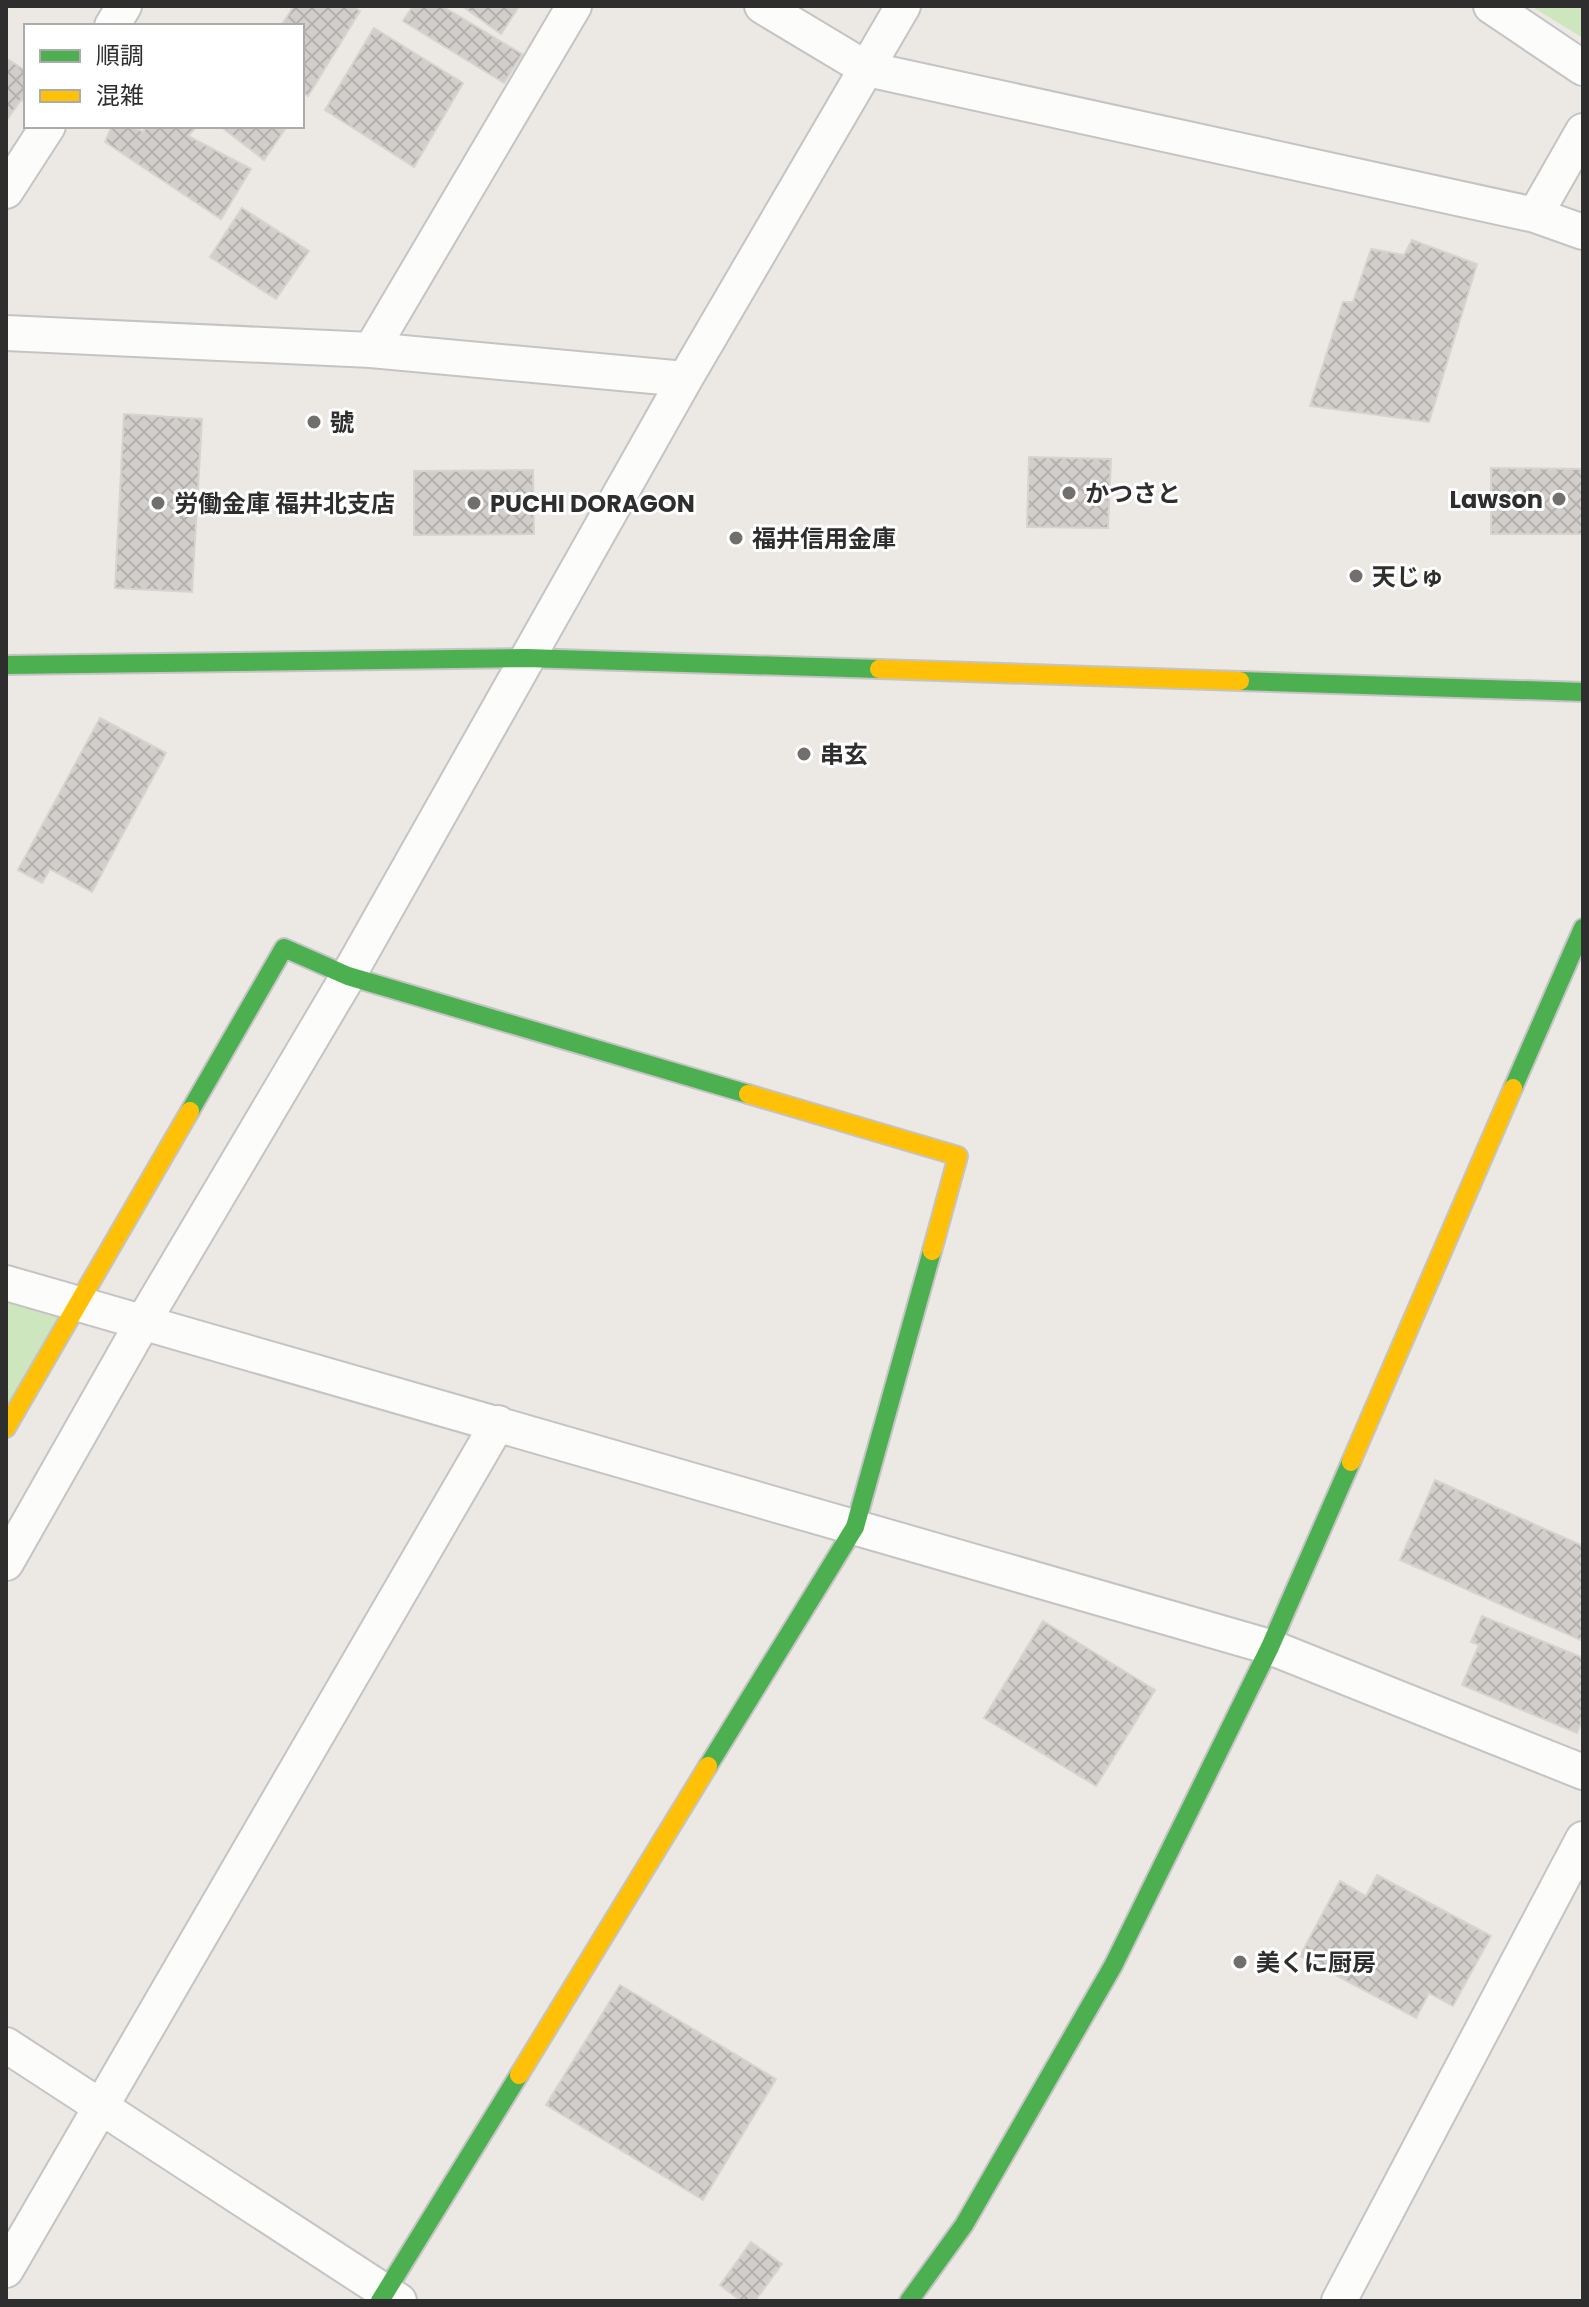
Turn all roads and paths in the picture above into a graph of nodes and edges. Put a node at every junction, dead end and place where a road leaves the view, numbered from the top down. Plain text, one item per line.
1 (124, 6) edge
2 (574, 6) edge
3 (762, 6) edge
4 (903, 6) edge
5 (1491, 6) edge
6 (113, 24) edge
7 (1583, 68) edge
8 (867, 69) junction
9 (47, 128) edge
10 (1583, 131) edge
11 (6, 191) edge
12 (1535, 215) junction
13 (1583, 232) edge
14 (6, 333) edge
15 (371, 350) junction
16 (685, 379) junction
17 (526, 658) junction
18 (6, 665) edge
19 (1583, 692) edge
20 (1583, 928) edge
21 (348, 976) junction
22 (6, 1283) edge
23 (78, 1303) junction
24 (143, 1322) junction
25 (498, 1423) junction
26 (6, 1428) edge
27 (855, 1527) junction
28 (6, 1563) edge
29 (1270, 1647) junction
30 (1583, 1772) edge
31 (1583, 1839) edge
32 (6, 2045) edge
33 (102, 2106) junction
34 (6, 2270) edge
35 (388, 2298) edge
36 (909, 2301) edge
37 (1339, 2301) edge

1 - 6 street
2 - 15 street
3 - 8 street
4 - 8 street
5 - 7 street
8 - 12 street
8 - 16 street
9 - 11 street
10 - 12 street
12 - 13 street
14 - 15 street
15 - 16 street
16 - 17 street
17 - 18 street
17 - 19 street
17 - 21 street
20 - 29 street
21 - 23 street
21 - 24 street
21 - 27 street
22 - 23 street
23 - 24 street
23 - 26 street
24 - 25 street
24 - 28 street
25 - 27 street
25 - 33 street
27 - 29 street
27 - 35 street
29 - 30 street
29 - 36 street
31 - 37 street
32 - 33 street
33 - 34 street
33 - 35 street

